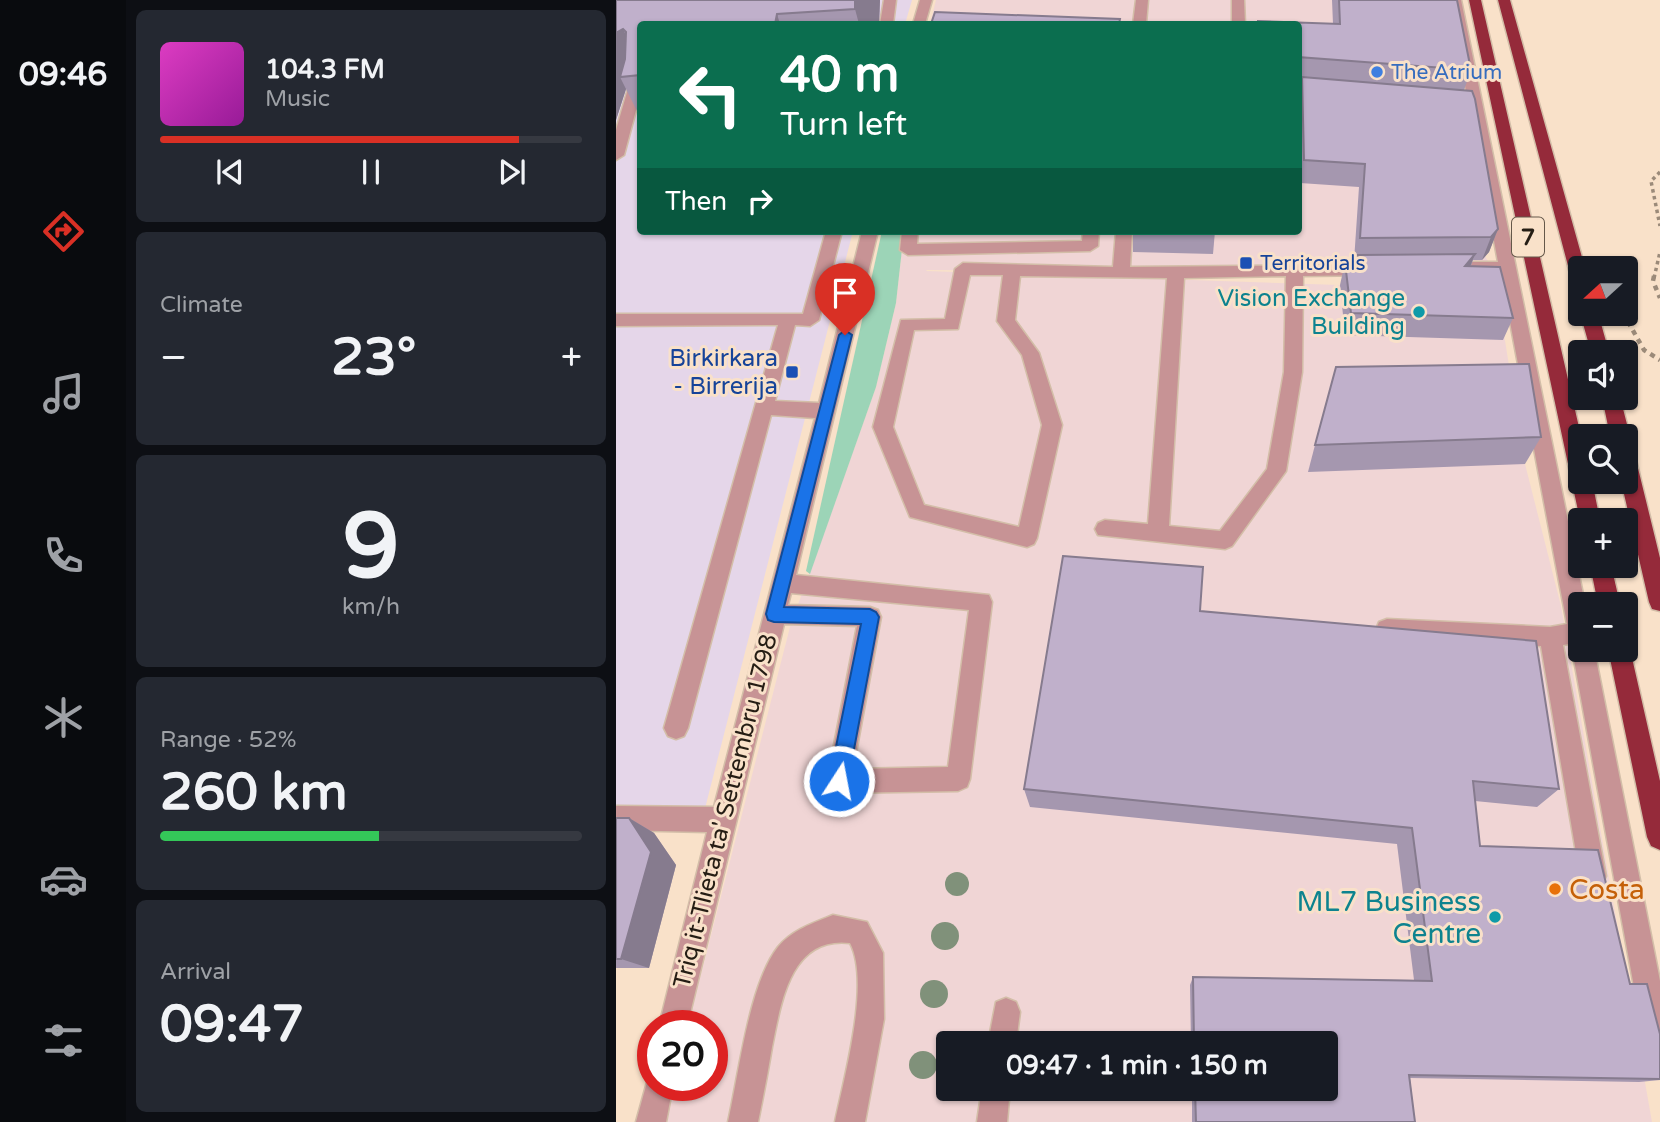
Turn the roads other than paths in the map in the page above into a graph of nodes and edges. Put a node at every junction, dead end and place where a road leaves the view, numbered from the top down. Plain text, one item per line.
1 (890, 0) edge
2 (926, 0) edge
3 (1142, 0) edge
4 (1238, 0) edge
5 (1455, 0) edge
6 (1475, 0) edge
7 (1504, 0) edge
8 (887, 21) edge
9 (920, 21) edge
10 (1140, 21) edge
11 (1240, 21) edge
12 (637, 82) edge
13 (616, 155) edge
14 (833, 235) edge
15 (869, 235) edge
16 (910, 235) edge
17 (1124, 235) edge
18 (1091, 238) edge
19 (1573, 256) edge
20 (1455, 268) edge
21 (1508, 268) junction
22 (1388, 269) edge
23 (1012, 270) junction
24 (1296, 270) junction
25 (1089, 272) junction
26 (1176, 272) junction
27 (1121, 273) junction
28 (788, 319) junction
29 (616, 320) edge
30 (764, 408) junction
31 (827, 411) junction
32 (1569, 424) edge
33 (1634, 494) edge
34 (1105, 529) dead end
35 (1158, 534) junction
36 (784, 583) junction
37 (1572, 592) edge
38 (1660, 602) edge
39 (774, 614) junction
40 (1360, 627) edge
41 (1568, 635) edge
42 (1550, 637) junction
43 (1585, 662) edge
44 (1622, 662) edge
45 (676, 728) dead end
46 (616, 818) edge
47 (721, 820) junction
48 (1660, 837) edge
49 (1595, 888) edge
50 (677, 1010) edge
51 (1006, 1012) dead end
52 (1004, 1031) edge
53 (1660, 1052) edge
54 (656, 1101) edge
55 (994, 1101) edge
56 (651, 1122) edge
57 (743, 1122) edge
58 (850, 1122) edge
59 (992, 1122) edge

1 - 8 street
2 - 9 street
3 - 10 street
4 - 11 street
5 - 21 street
6 - 32 highway, 7
7 - 19 highway, 7
12 - 13 street
14 - 28 street
15 - 31 street, Triq it-Tlieta ta' Settembru 1798
16 - 18 street
17 - 27 street
18 - 25 street
20 - 21 street
21 - 37 street
22 - 24 street
23 - 23 street
23 - 25 street
24 - 26 street
24 - 35 street
25 - 27 street
26 - 27 street
26 - 35 street
28 - 29 street
28 - 30 street
30 - 31 street
30 - 45 street
31 - 36 street, Triq it-Tlieta ta' Settembru 1798
33 - 38 highway
34 - 35 street
36 - 39 street, Triq it-Tlieta ta' Settembru 1798
36 - 39 street
39 - 47 street, Triq it-Tlieta ta' Settembru 1798
40 - 42 street
41 - 42 street
42 - 49 street
43 - 53 street
44 - 48 highway
46 - 47 street
47 - 50 street, Triq it-Tlieta ta' Settembru 1798
51 - 52 street
54 - 56 street
55 - 59 street
57 - 58 street

